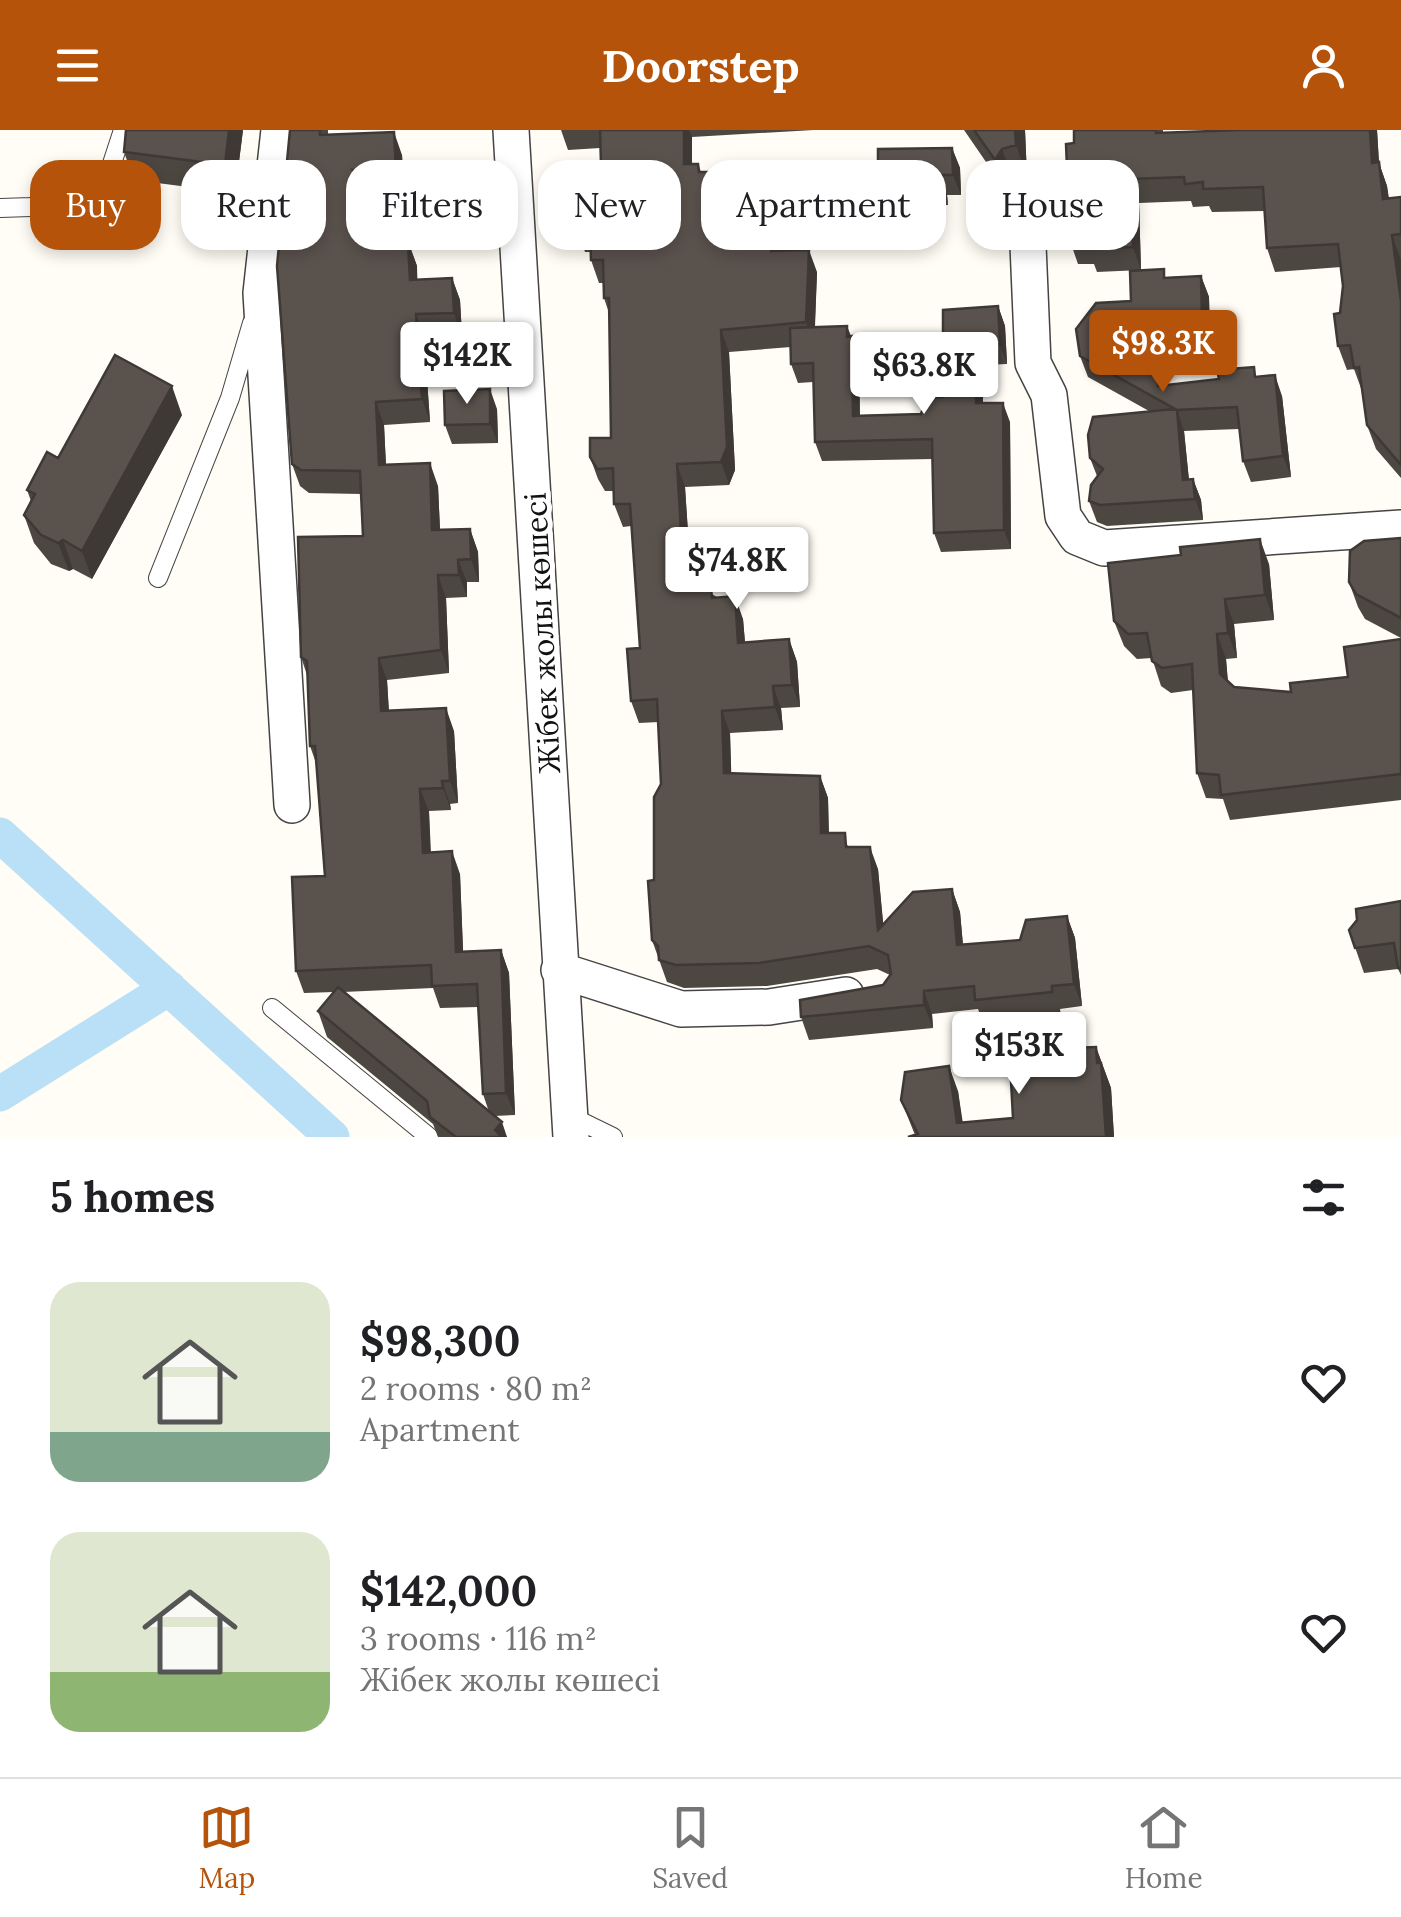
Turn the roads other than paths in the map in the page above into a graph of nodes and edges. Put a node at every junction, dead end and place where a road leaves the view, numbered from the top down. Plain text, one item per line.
1 (123, 130) edge
2 (279, 130) edge
3 (511, 130) edge
4 (0, 208) edge
5 (1028, 250) edge
6 (260, 293) junction
7 (1401, 528) edge
8 (158, 578) dead end
9 (292, 805) dead end
10 (559, 970) junction
11 (879, 990) edge
12 (272, 1008) dead end
13 (571, 1126) edge
14 (429, 1137) edge
15 (613, 1137) edge

1 - 4 lane
2 - 6 street
3 - 10 street, Жібек жолы көшесі
5 - 7 street
6 - 8 lane
6 - 9 street
10 - 11 street
10 - 13 street, Жібек жолы көшесі
12 - 14 lane
13 - 15 lane

